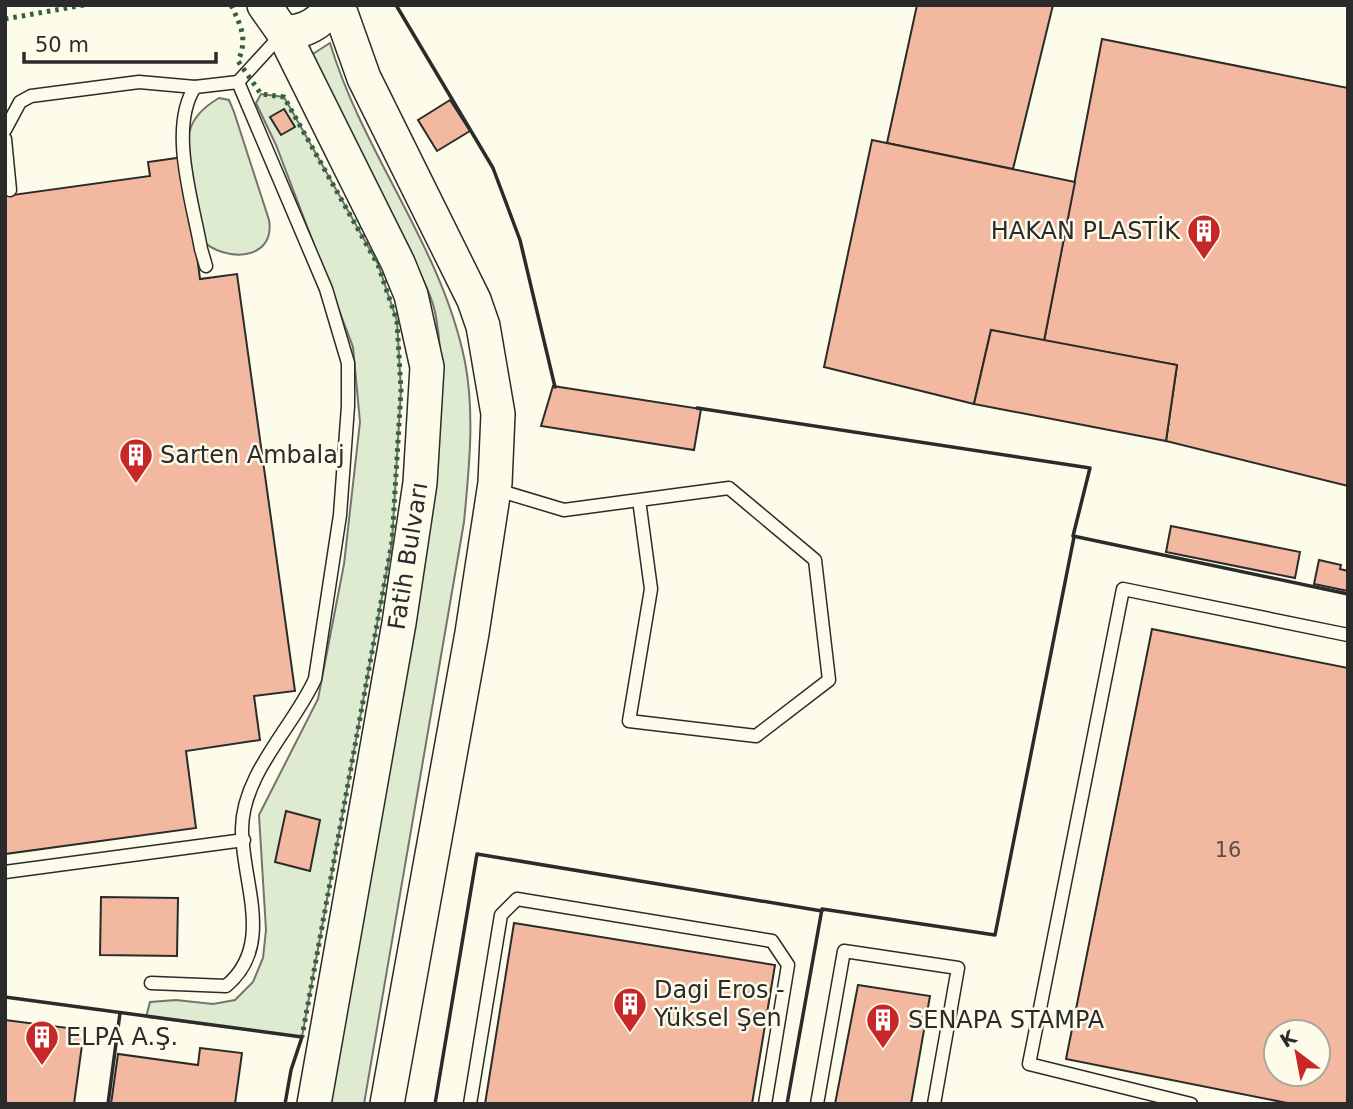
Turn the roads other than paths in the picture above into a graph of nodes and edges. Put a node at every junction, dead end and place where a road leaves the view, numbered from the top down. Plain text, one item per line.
1 (264, 5) edge
2 (336, 5) edge
3 (356, 5) edge
4 (282, 32) junction
5 (354, 48) junction
6 (238, 82) junction
7 (195, 87) junction
8 (20, 102) junction
9 (5, 105) edge
10 (5, 131) edge
11 (5, 139) edge
12 (10, 190) dead end
13 (206, 266) dead end
14 (494, 488) junction
15 (639, 500) junction
16 (1348, 635) edge
17 (244, 840) junction
18 (5, 872) edge
19 (150, 983) dead end
20 (314, 1104) edge
21 (387, 1104) edge
22 (470, 1104) edge
23 (765, 1104) edge
24 (817, 1104) edge
25 (934, 1104) edge
26 (1191, 1104) edge

1 - 4 main road, Fatih Bulvarı
2 - 4 main road
2 - 5 main road
3 - 5 main road
4 - 6 lane
4 - 20 main road, Fatih Bulvarı
5 - 14 main road
6 - 7 lane
6 - 17 lane
7 - 8 lane
7 - 13 lane
8 - 9 lane
8 - 10 lane
11 - 12 lane
14 - 15 lane
14 - 21 main road
15 - 15 lane
16 - 26 lane
17 - 18 lane
17 - 19 lane
22 - 23 lane
24 - 25 lane

